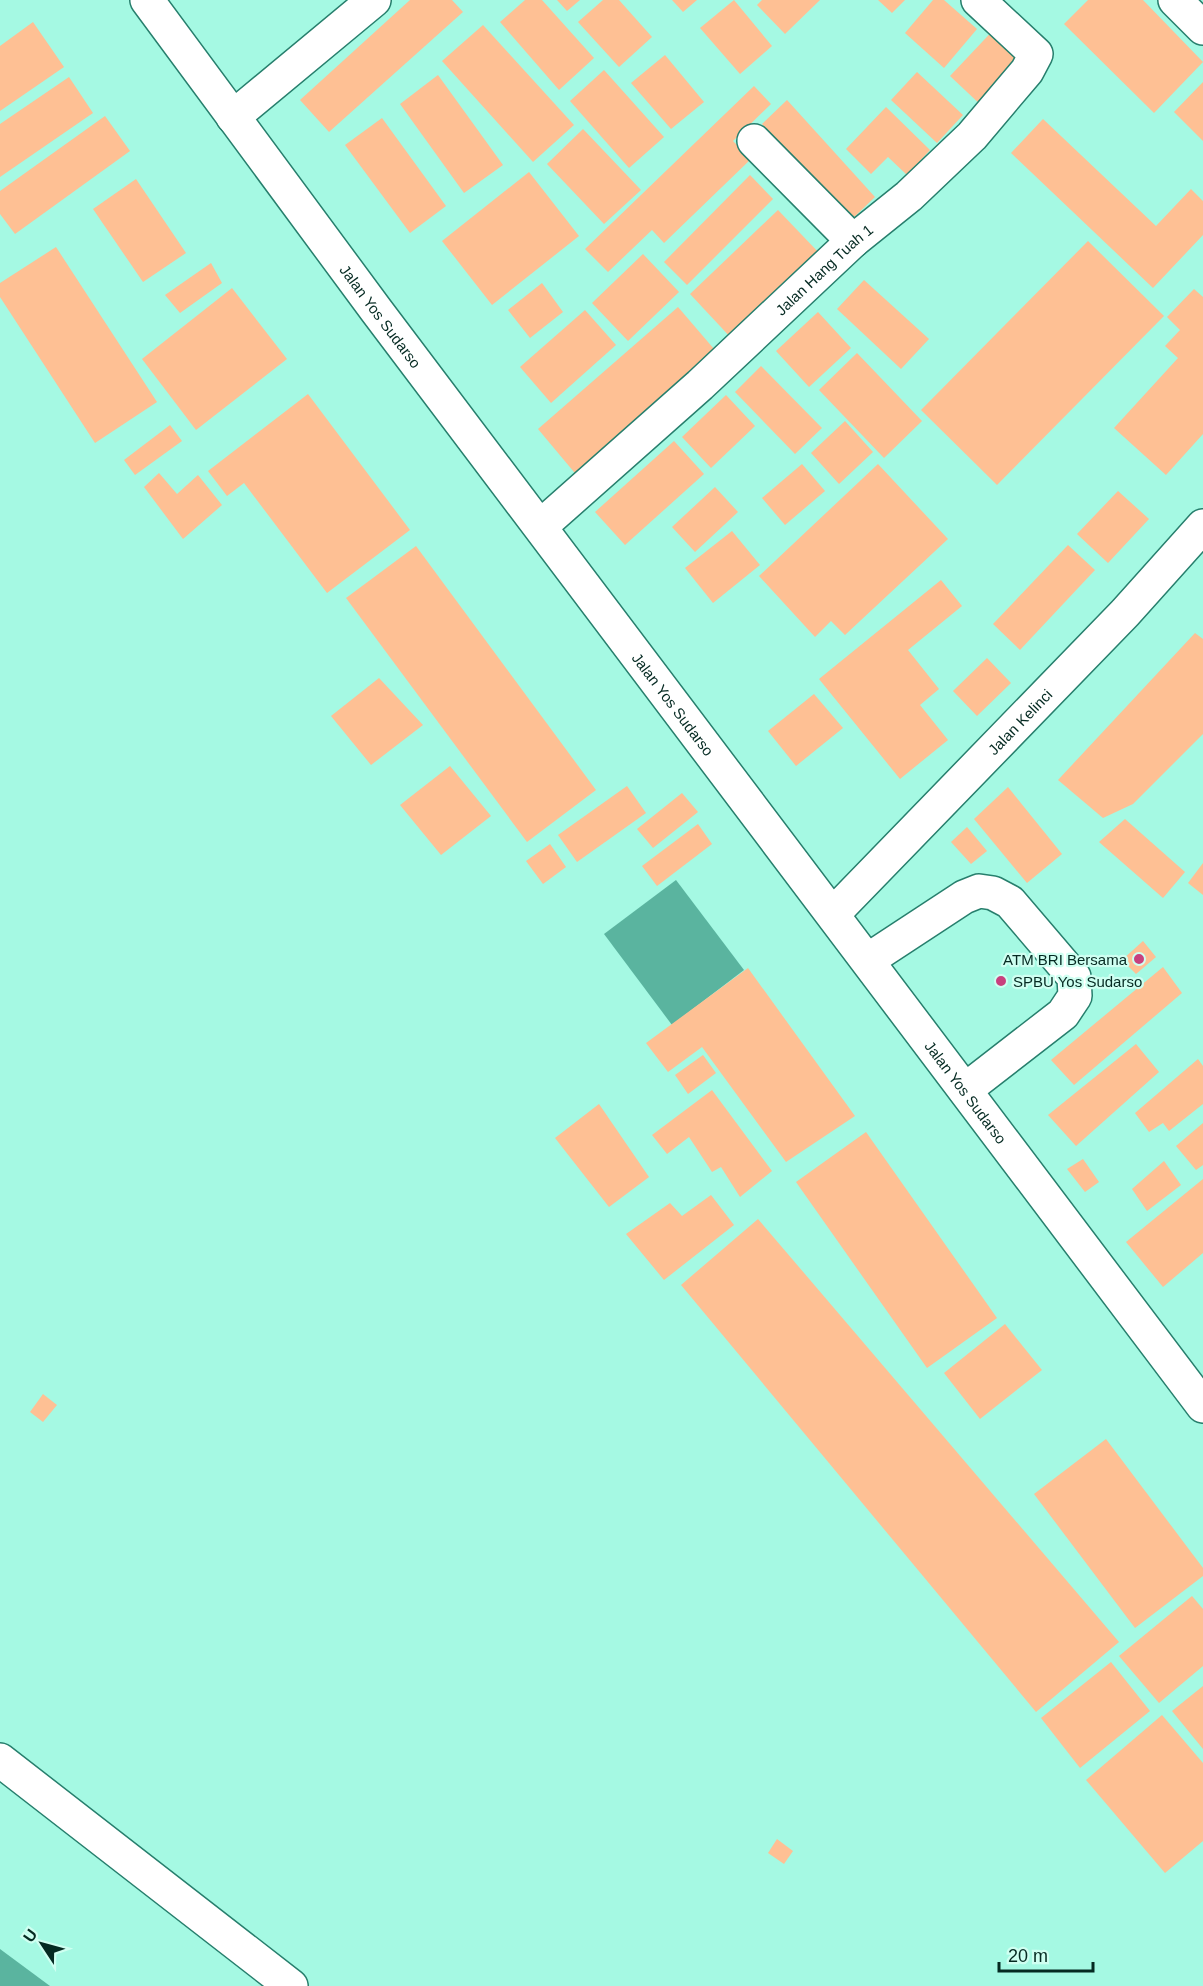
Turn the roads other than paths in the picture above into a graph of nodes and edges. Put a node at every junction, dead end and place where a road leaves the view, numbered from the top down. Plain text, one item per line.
1 (147, 0) edge
2 (374, 0) edge
3 (978, 0) edge
4 (1175, 0) edge
5 (1203, 28) edge
6 (233, 117) junction
7 (754, 141) dead end
8 (853, 241) junction
9 (542, 526) junction
10 (1203, 526) edge
11 (833, 914) junction
12 (868, 960) junction
13 (964, 1090) junction
14 (1202, 1403) edge
15 (0, 1760) edge
16 (291, 1986) edge

1 - 6 main road, Jalan Yos Sudarso
2 - 6 main road
3 - 8 main road, Jalan Hang Tuah 1
4 - 5 main road
6 - 9 main road, Jalan Yos Sudarso
7 - 8 main road
8 - 9 main road, Jalan Hang Tuah 1
9 - 11 main road, Jalan Yos Sudarso
10 - 11 main road, Jalan Kelinci
11 - 12 main road, Jalan Yos Sudarso
12 - 13 main road, Jalan Yos Sudarso
12 - 13 main road
13 - 14 main road, Jalan Yos Sudarso
15 - 16 main road

